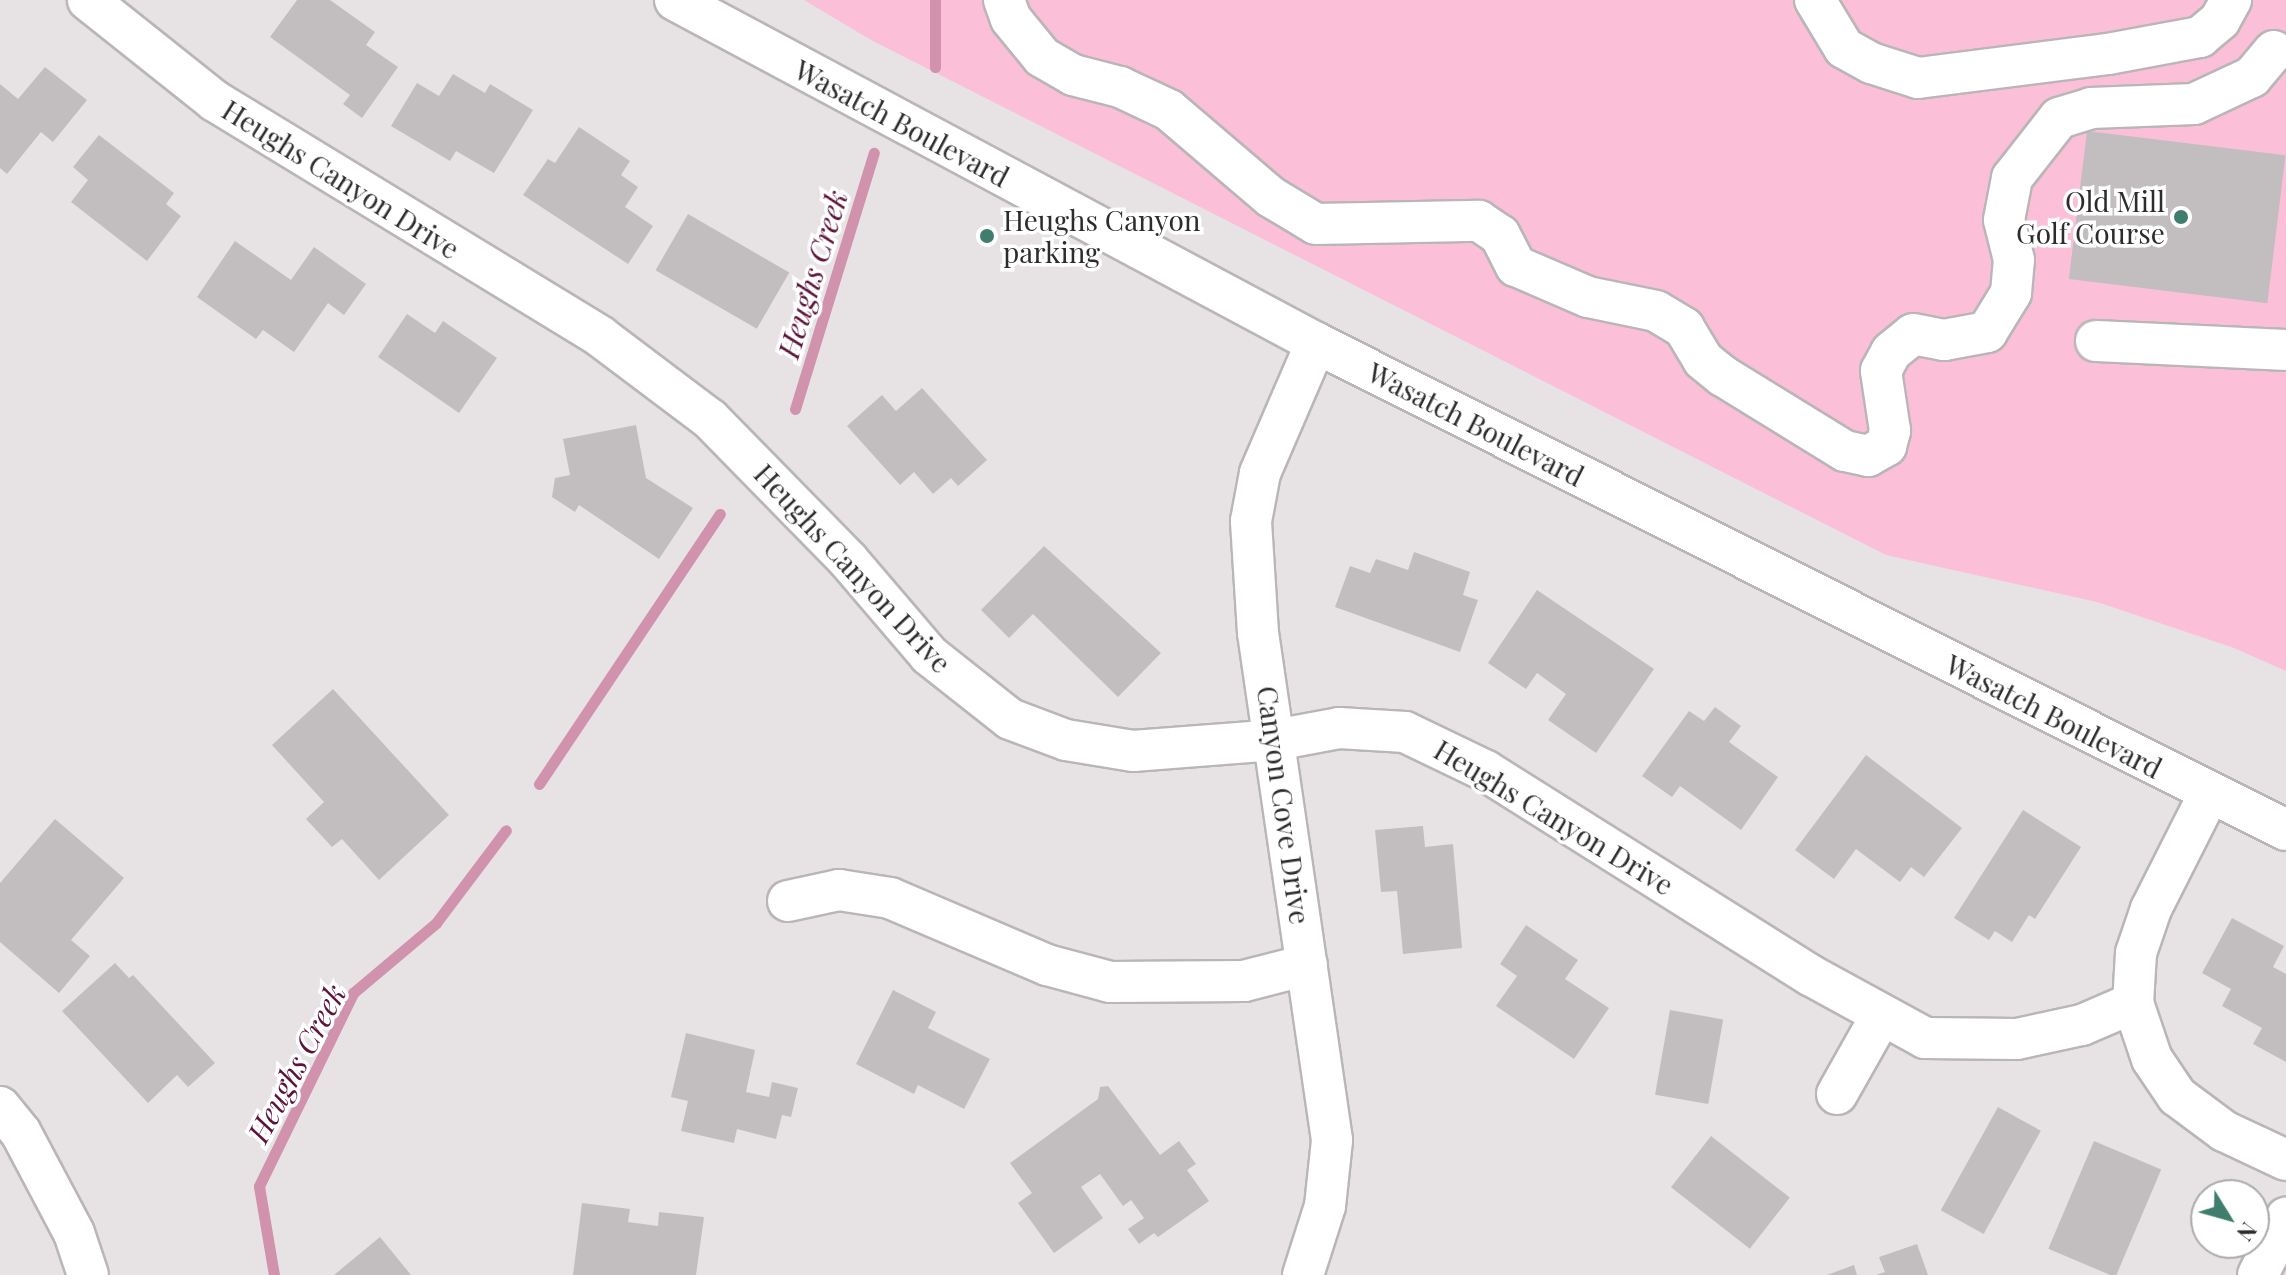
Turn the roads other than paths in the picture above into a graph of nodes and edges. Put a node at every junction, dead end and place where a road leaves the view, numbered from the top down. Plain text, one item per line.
1 (88, 0) edge
2 (675, 0) edge
3 (1004, 0) edge
4 (1815, 0) edge
5 (2231, 0) edge
6 (2282, 48) edge
7 (2096, 341) dead end
8 (1316, 343) junction
9 (2286, 350) edge
10 (1275, 740) junction
11 (2209, 794) junction
12 (2286, 830) edge
13 (788, 901) dead end
14 (1307, 965) junction
15 (2133, 1003) junction
16 (1881, 1016) junction
17 (1837, 1094) dead end
18 (0, 1107) edge
19 (2286, 1160) edge
20 (2286, 1218) edge
21 (88, 1275) edge
22 (1303, 1275) edge
23 (2258, 1275) edge

1 - 10 street, Heughs Canyon Drive
2 - 8 street, Wasatch Boulevard
3 - 6 street
4 - 5 street
7 - 9 street
8 - 10 street, Canyon Cove Drive
8 - 11 street, Wasatch Boulevard
10 - 14 street, Canyon Cove Drive
10 - 16 street, Heughs Canyon Drive
11 - 12 street, Wasatch Boulevard
11 - 15 street
13 - 14 street
14 - 22 street, Canyon Cove Drive
15 - 16 street, Heughs Canyon Drive
15 - 19 street
16 - 17 street
18 - 21 street
20 - 23 street

